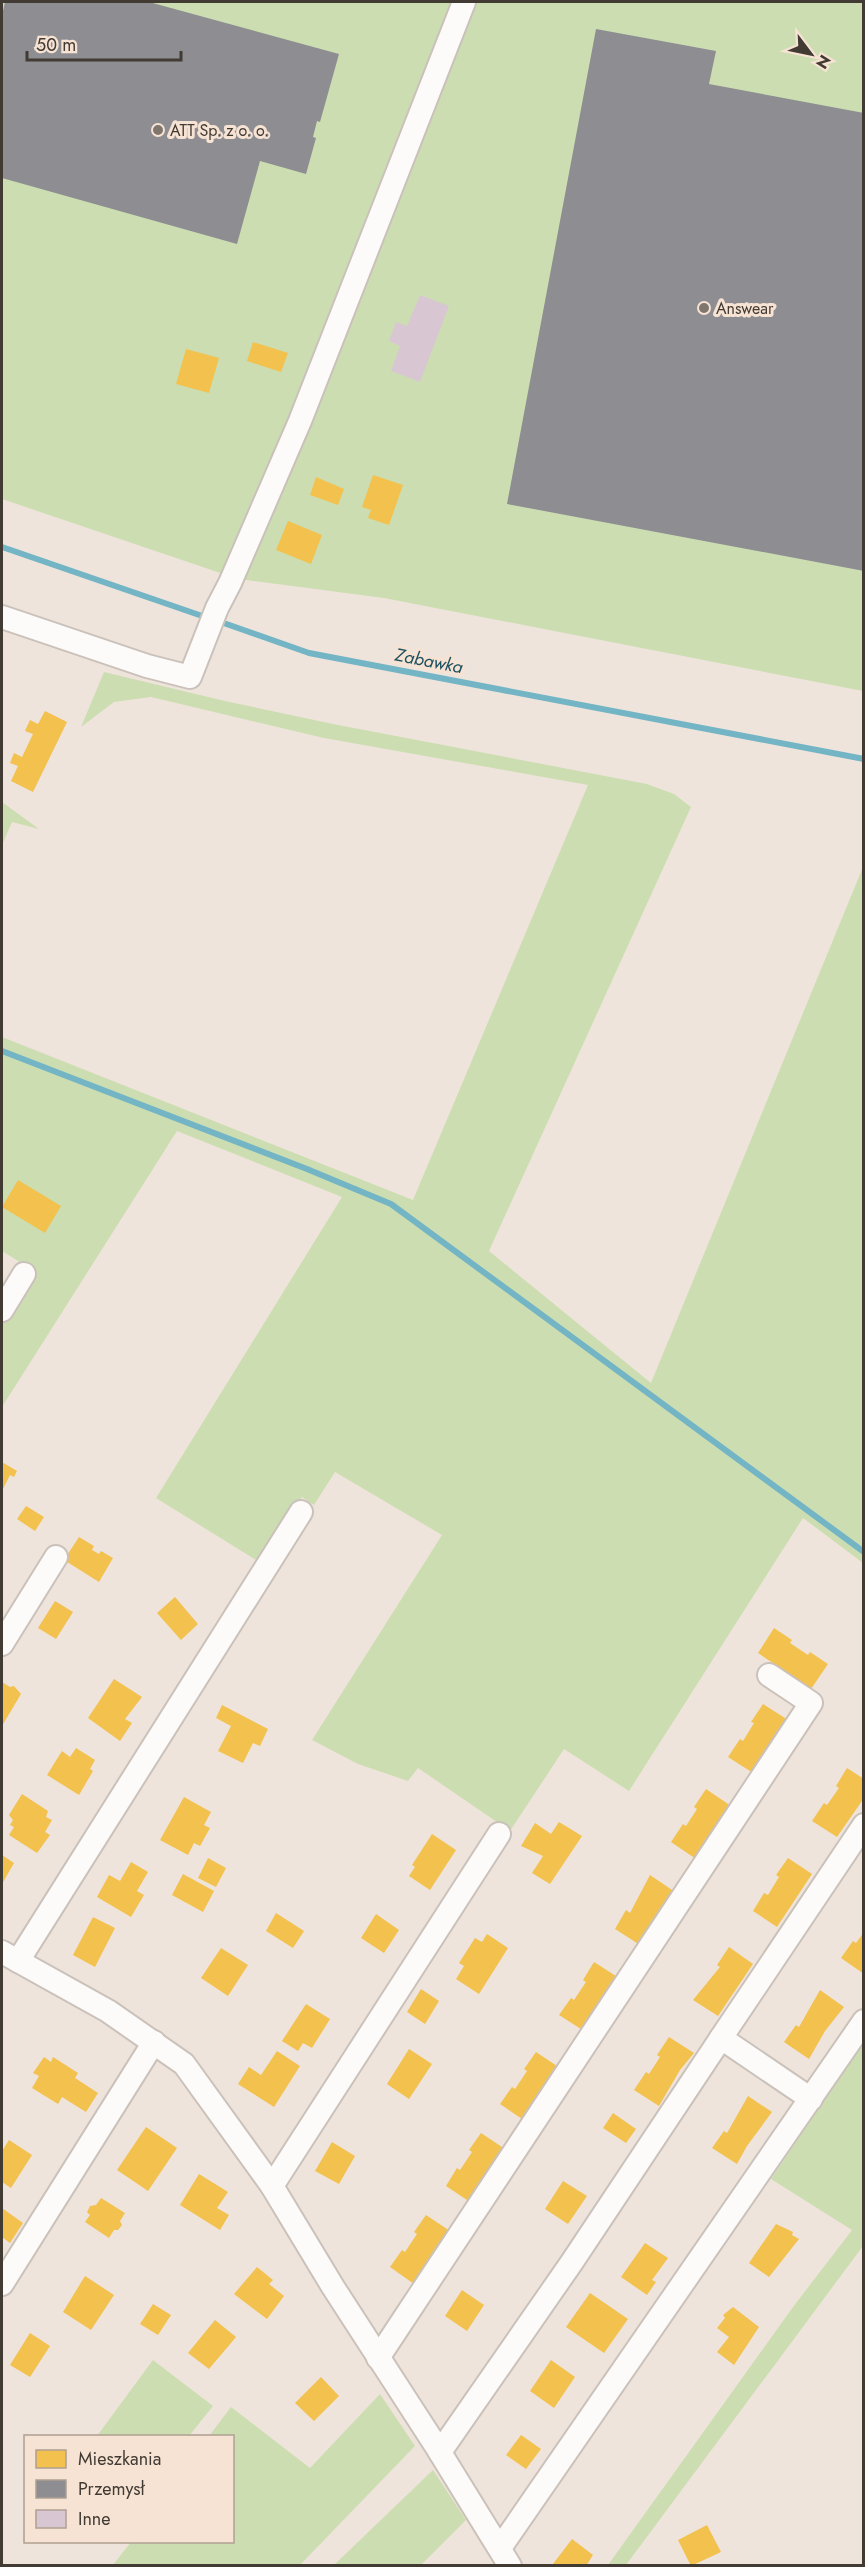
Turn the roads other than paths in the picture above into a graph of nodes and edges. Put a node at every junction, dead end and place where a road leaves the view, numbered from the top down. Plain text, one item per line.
1 (464, 2) edge
2 (2, 616) edge
3 (24, 1274) dead end
4 (2, 1310) edge
5 (301, 1512) dead end
6 (56, 1557) dead end
7 (2, 1644) edge
8 (769, 1675) dead end
9 (864, 1825) edge
10 (499, 1834) dead end
11 (10, 1956) edge
12 (864, 2021) edge
13 (720, 2038) junction
14 (154, 2042) junction
15 (811, 2099) junction
16 (272, 2186) junction
17 (2, 2284) edge
18 (378, 2358) junction
19 (440, 2451) junction
20 (505, 2557) edge

1 - 2 street
3 - 4 street
5 - 11 street
6 - 7 street
8 - 18 street
9 - 13 street
10 - 16 street
11 - 14 street
12 - 15 street
13 - 15 street
13 - 19 street
14 - 16 street
14 - 17 street
15 - 20 street
16 - 18 street
18 - 19 street
19 - 20 street

